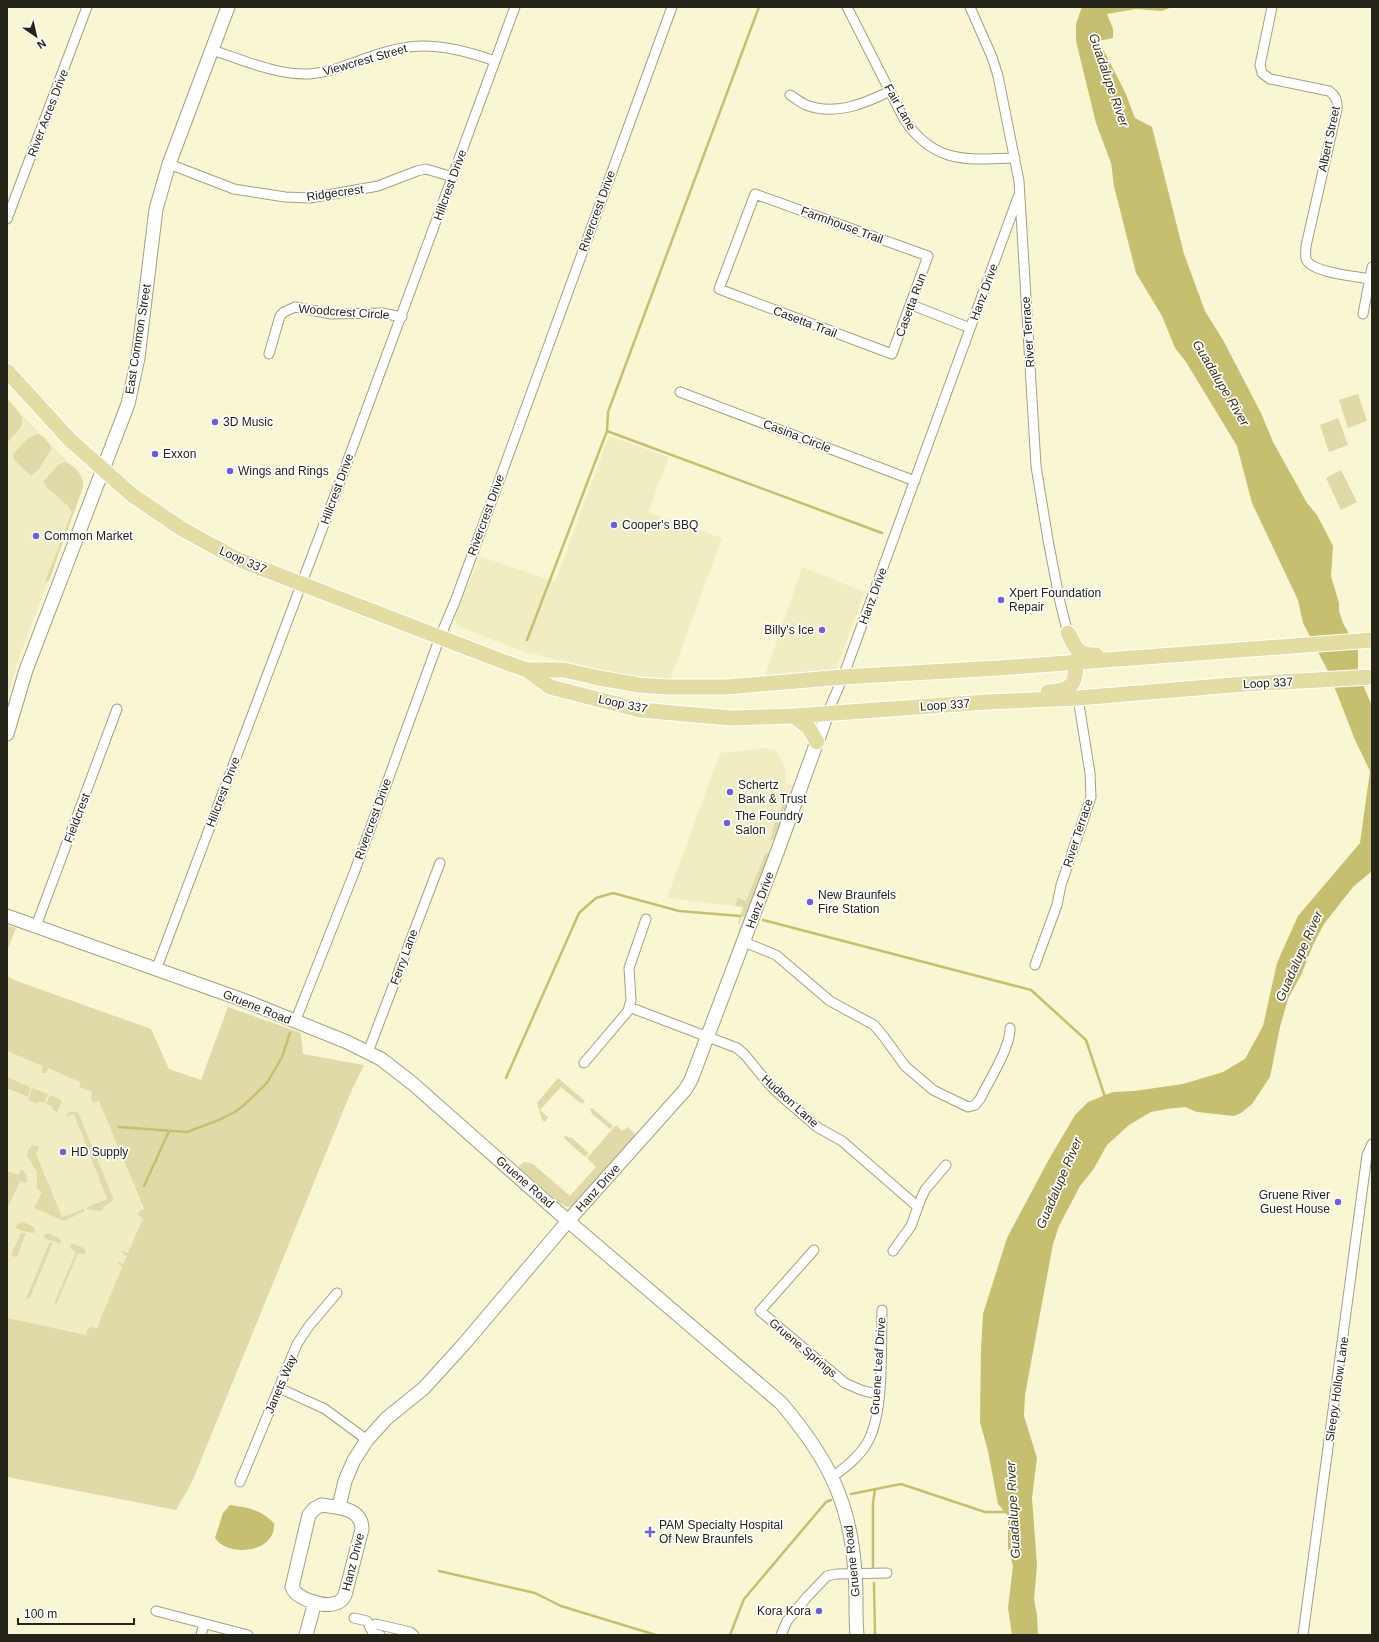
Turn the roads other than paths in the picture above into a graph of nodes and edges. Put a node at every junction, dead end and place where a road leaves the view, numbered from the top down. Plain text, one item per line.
1 (88, 7) edge
2 (228, 7) edge
3 (515, 7) edge
4 (672, 7) edge
5 (847, 7) edge
6 (970, 7) edge
7 (1272, 7) edge
8 (212, 50) junction
9 (495, 61) junction
10 (890, 91) junction
11 (790, 95) dead end
12 (1015, 158) junction
13 (169, 164) junction
14 (453, 177) junction
15 (1019, 194) junction
16 (7, 219) edge
17 (928, 256) joint
18 (1372, 267) edge
19 (1370, 279) junction
20 (719, 289) joint
21 (912, 304) junction
22 (1363, 314) dead end
23 (402, 317) junction
24 (970, 328) junction
25 (269, 354) dead end
26 (892, 354) joint
27 (7, 371) edge
28 (680, 392) dead end
29 (102, 469) junction
30 (915, 480) junction
31 (302, 584) junction
32 (1068, 633) junction
33 (440, 637) junction
34 (1372, 640) edge
35 (1167, 655) junction
36 (1075, 661) junction
37 (1053, 663) junction
38 (527, 670) junction
39 (843, 677) junction
40 (1372, 677) edge
41 (1078, 698) junction
42 (975, 703) junction
43 (117, 710) dead end
44 (827, 714) junction
45 (794, 716) junction
46 (7, 734) edge
47 (817, 742) junction
48 (440, 863) dead end
49 (7, 916) edge
50 (646, 920) dead end
51 (36, 926) junction
52 (744, 942) junction
53 (1035, 965) dead end
54 (156, 970) junction
55 (629, 1007) junction
56 (295, 1022) junction
57 (1010, 1028) dead end
58 (709, 1036) junction
59 (368, 1052) junction
60 (584, 1063) dead end
61 (1372, 1144) edge
62 (946, 1165) dead end
63 (918, 1208) junction
64 (568, 1221) junction
65 (814, 1250) dead end
66 (893, 1251) dead end
67 (337, 1294) dead end
68 (882, 1310) dead end
69 (279, 1388) junction
70 (878, 1395) junction
71 (367, 1440) junction
72 (832, 1477) junction
73 (240, 1482) dead end
74 (339, 1507) junction
75 (855, 1573) junction
76 (887, 1573) dead end
77 (315, 1602) junction
78 (156, 1611) dead end
79 (354, 1618) dead end
80 (204, 1624) junction
81 (370, 1628) junction
82 (201, 1635) edge
83 (248, 1635) edge
84 (306, 1635) edge
85 (380, 1635) edge
86 (414, 1635) edge
87 (781, 1635) edge
88 (858, 1635) edge
89 (1303, 1635) edge

1 - 16 street, River Acres Drive
2 - 8 street, East Common Street
3 - 9 street, Hillcrest Drive
4 - 33 street, Rivercrest Drive
5 - 10 street, Fair Lane
6 - 12 street, River Terrace
7 - 19 street, Albert Street
8 - 9 street, Viewcrest Street
8 - 13 street, East Common Street
9 - 14 street, Hillcrest Drive
10 - 11 street
10 - 12 street, Fair Lane
12 - 15 street, River Terrace
13 - 14 street, Ridgecrest
13 - 29 street, East Common Street
14 - 23 street, Hillcrest Drive
15 - 24 street, Hanz Drive
15 - 32 street, River Terrace
17 - 20 street, Farmhouse Trail
17 - 21 street, Casetta Run
18 - 19 street
19 - 22 street
20 - 26 street, Casetta Trail
21 - 24 street
21 - 26 street, Casetta Run
23 - 25 street, Woodcrest Circle
23 - 31 street, Hillcrest Drive
24 - 30 street, Hanz Drive
27 - 29 main road, Loop 337
28 - 30 street, Casina Circle
29 - 31 main road, Loop 337
29 - 46 street, East Common Street
30 - 39 street, Hanz Drive
31 - 33 main road, Loop 337
31 - 54 street, Hillcrest Drive
32 - 35 main road
32 - 36 street, River Terrace
32 - 37 main road
33 - 38 main road, Loop 337
33 - 56 street, Rivercrest Drive
34 - 35 main road, Loop 337
35 - 36 main road, Loop 337
36 - 37 main road, Loop 337
36 - 42 main road
37 - 39 main road, Loop 337
38 - 39 main road, Loop 337
38 - 45 main road, Loop 337
39 - 44 street, Hanz Drive
40 - 41 main road, Loop 337
41 - 42 main road, Loop 337
41 - 53 street, River Terrace
42 - 44 main road, Loop 337
43 - 51 street, Fieldcrest
44 - 45 main road, Loop 337
44 - 47 street, Hanz Drive
45 - 47 main road
47 - 52 street, Hanz Drive
48 - 59 street, Ferry Lane
49 - 51 street, Gruene Road
50 - 55 street
51 - 54 street, Gruene Road
52 - 57 street
52 - 58 street, Hanz Drive
54 - 56 street, Gruene Road
55 - 58 street, Hudson Lane
55 - 60 street
56 - 59 street, Gruene Road
58 - 63 street, Hudson Lane
58 - 64 street, Hanz Drive
59 - 64 street, Gruene Road
61 - 89 street, Sleepy Hollow Lane
62 - 63 street
63 - 66 street
64 - 71 street, Hanz Drive
64 - 72 street, Gruene Road
65 - 70 street, Gruene Springs
67 - 69 street, Janets Way
68 - 70 street, Gruene Leaf Drive
69 - 71 street
69 - 73 street, Janets Way
70 - 72 street, Gruene Leaf Drive
71 - 74 street, Hanz Drive
72 - 75 street, Gruene Road
74 - 77 street, Hanz Drive
74 - 77 street, Hanz Drive
75 - 76 street
75 - 87 street
75 - 88 street, Gruene Road
77 - 84 street
78 - 80 street
79 - 81 street
80 - 82 street
80 - 83 street
81 - 85 street
81 - 86 street

